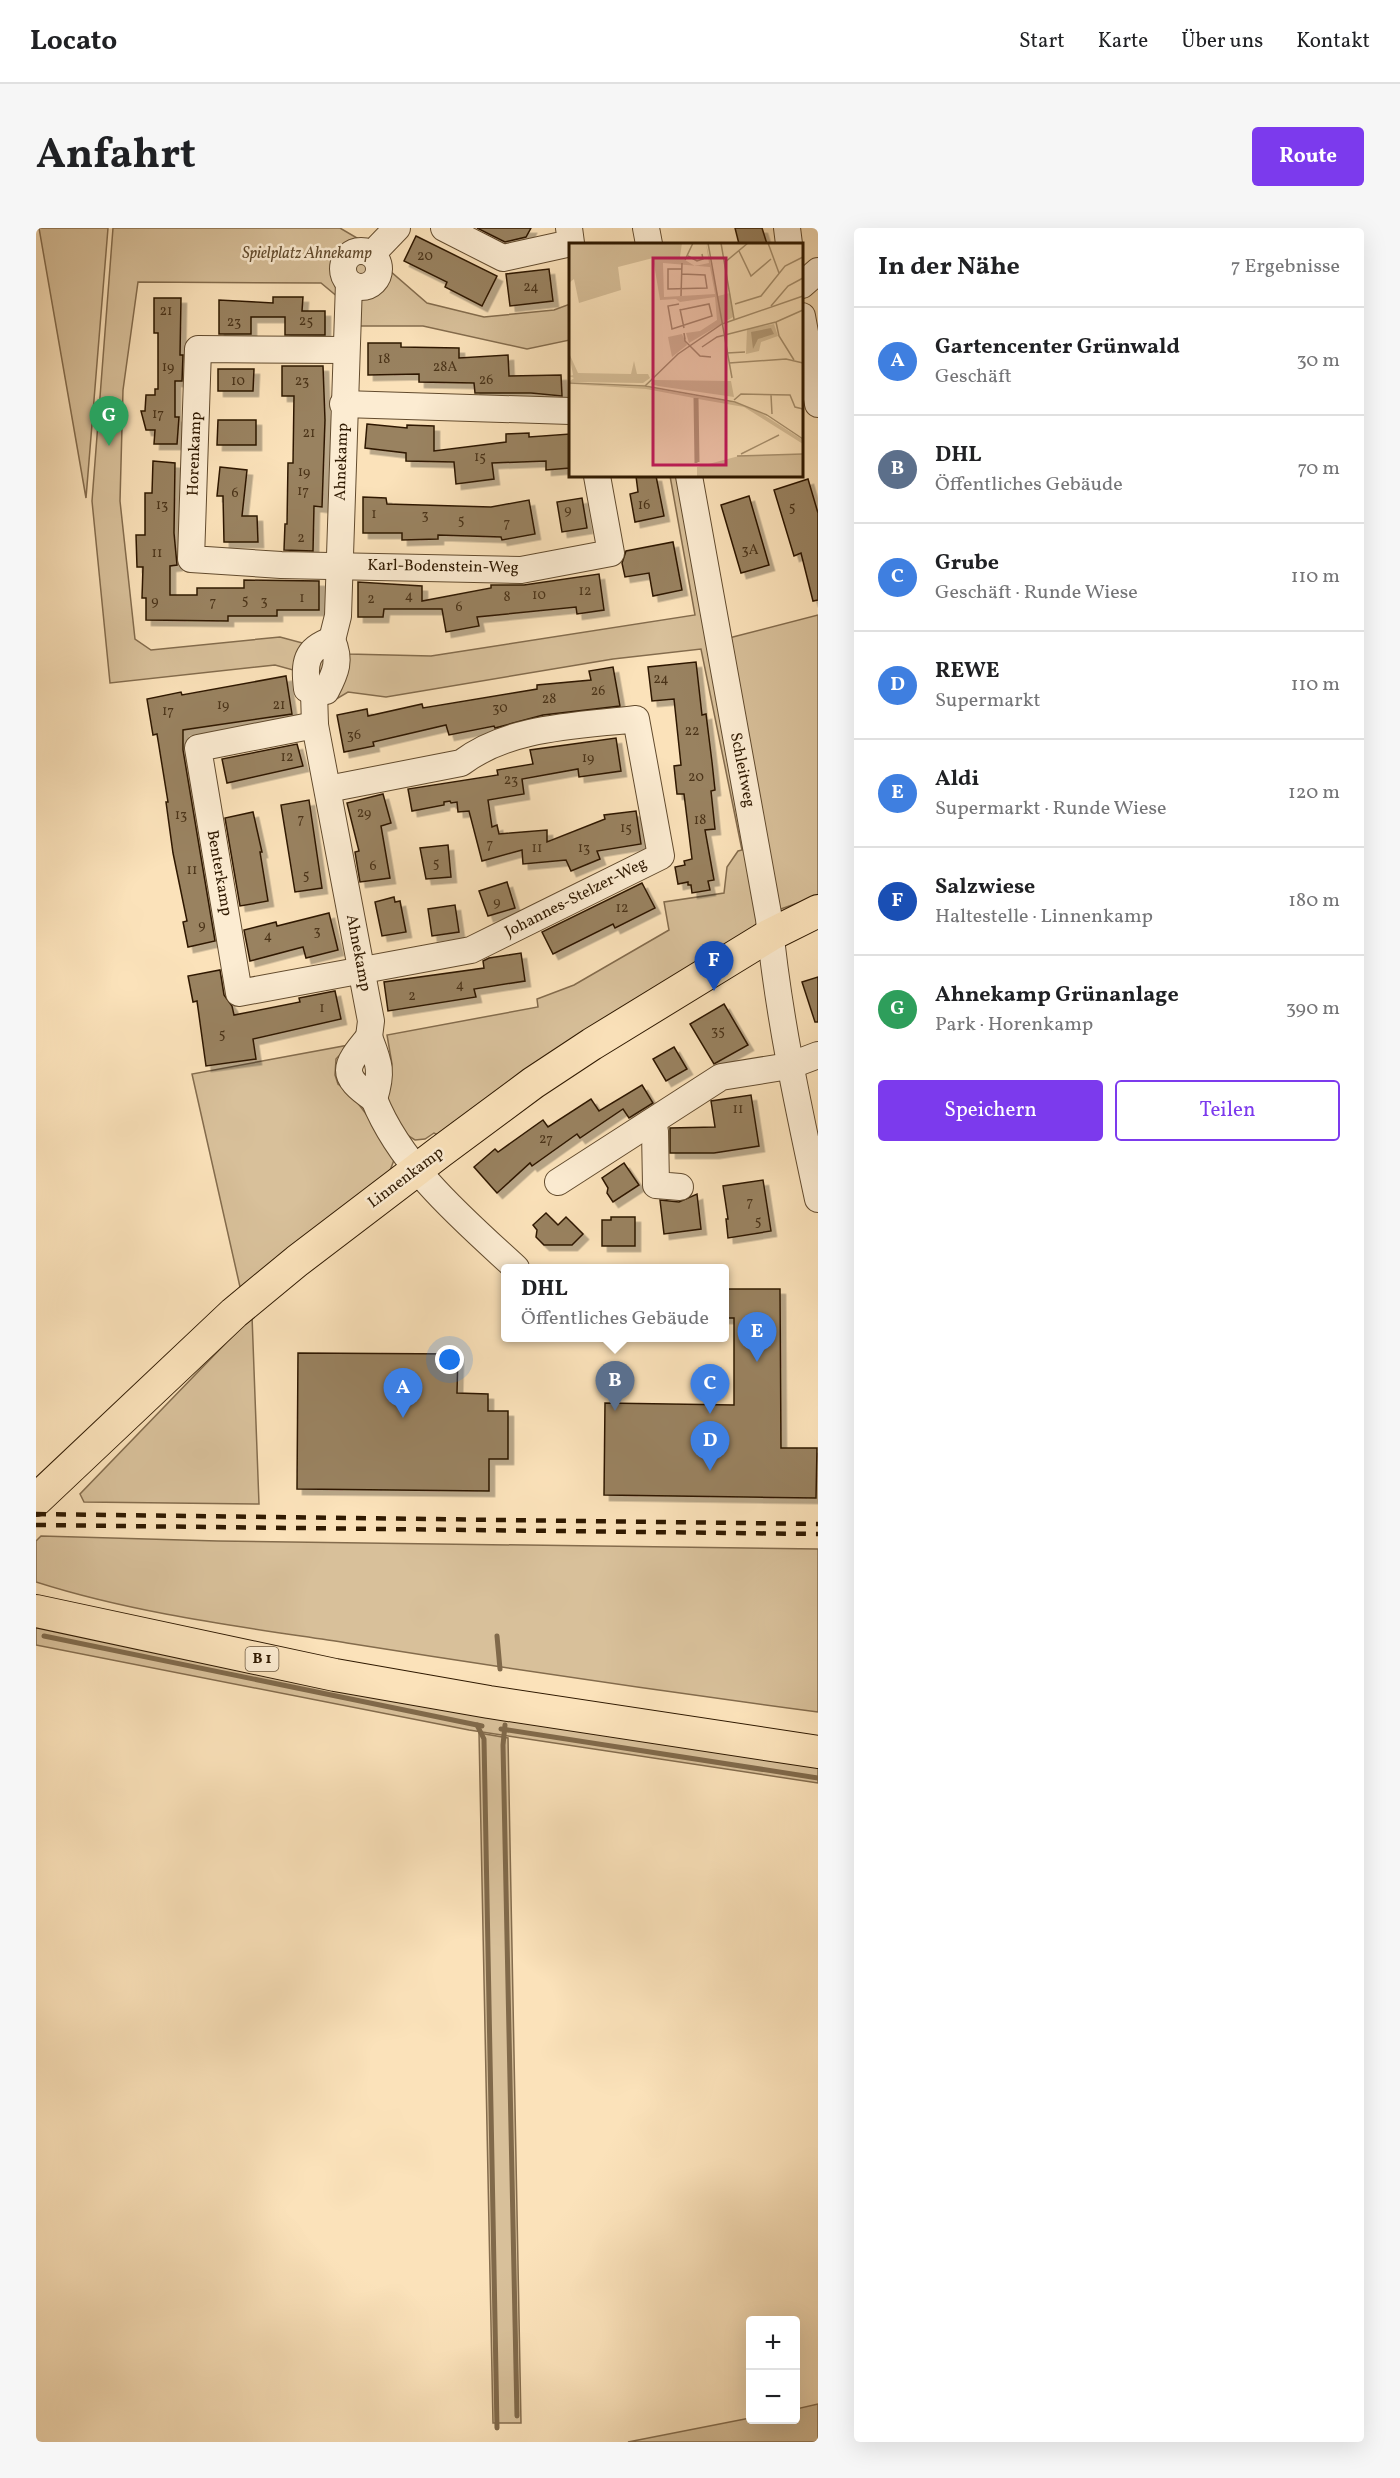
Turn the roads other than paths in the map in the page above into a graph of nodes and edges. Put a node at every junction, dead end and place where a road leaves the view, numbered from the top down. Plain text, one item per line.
1 (397, 228) edge
2 (444, 228) edge
3 (646, 228) edge
4 (787, 228) edge
5 (570, 236) edge
6 (649, 243) edge
7 (789, 243) edge
8 (818, 271) edge
9 (803, 283) edge
10 (803, 326) edge
11 (346, 350) junction
12 (343, 404) junction
13 (818, 404) edge
14 (569, 411) edge
15 (597, 477) edge
16 (689, 477) edge
17 (338, 565) junction
18 (315, 725) junction
19 (328, 789) junction
20 (818, 911) edge
21 (770, 935) junction
22 (361, 972) junction
23 (818, 1055) edge
24 (789, 1066) junction
25 (650, 1123) junction
26 (418, 1169) junction
27 (558, 1182) dead end
28 (680, 1187) dead end
29 (818, 1199) edge
30 (511, 1264) edge
31 (36, 1500) edge
32 (36, 1611) edge
33 (818, 1752) edge

1 - 11 street, Ahnekamp
2 - 5 street
3 - 6 street
4 - 7 street
8 - 9 street
10 - 13 street
11 - 12 street, Ahnekamp
11 - 17 street, Horenkamp
12 - 14 street
12 - 17 street, Ahnekamp
15 - 17 street, Karl-Bodenstein-Weg
16 - 21 street, Schleitweg
17 - 18 street, Ahnekamp
18 - 19 street, Ahnekamp
18 - 22 street, Benterkamp
19 - 22 street, Ahnekamp
19 - 22 street, Johannes-Stelzer-Weg
20 - 21 main road, Linnenkamp
21 - 24 street, Schleitweg
21 - 26 main road, Linnenkamp
22 - 26 street, Ahnekamp
23 - 24 street
24 - 25 street
24 - 29 street, Schleitweg
25 - 27 street
25 - 28 street
26 - 30 street
26 - 31 main road, Linnenkamp
32 - 33 main road, B 1

